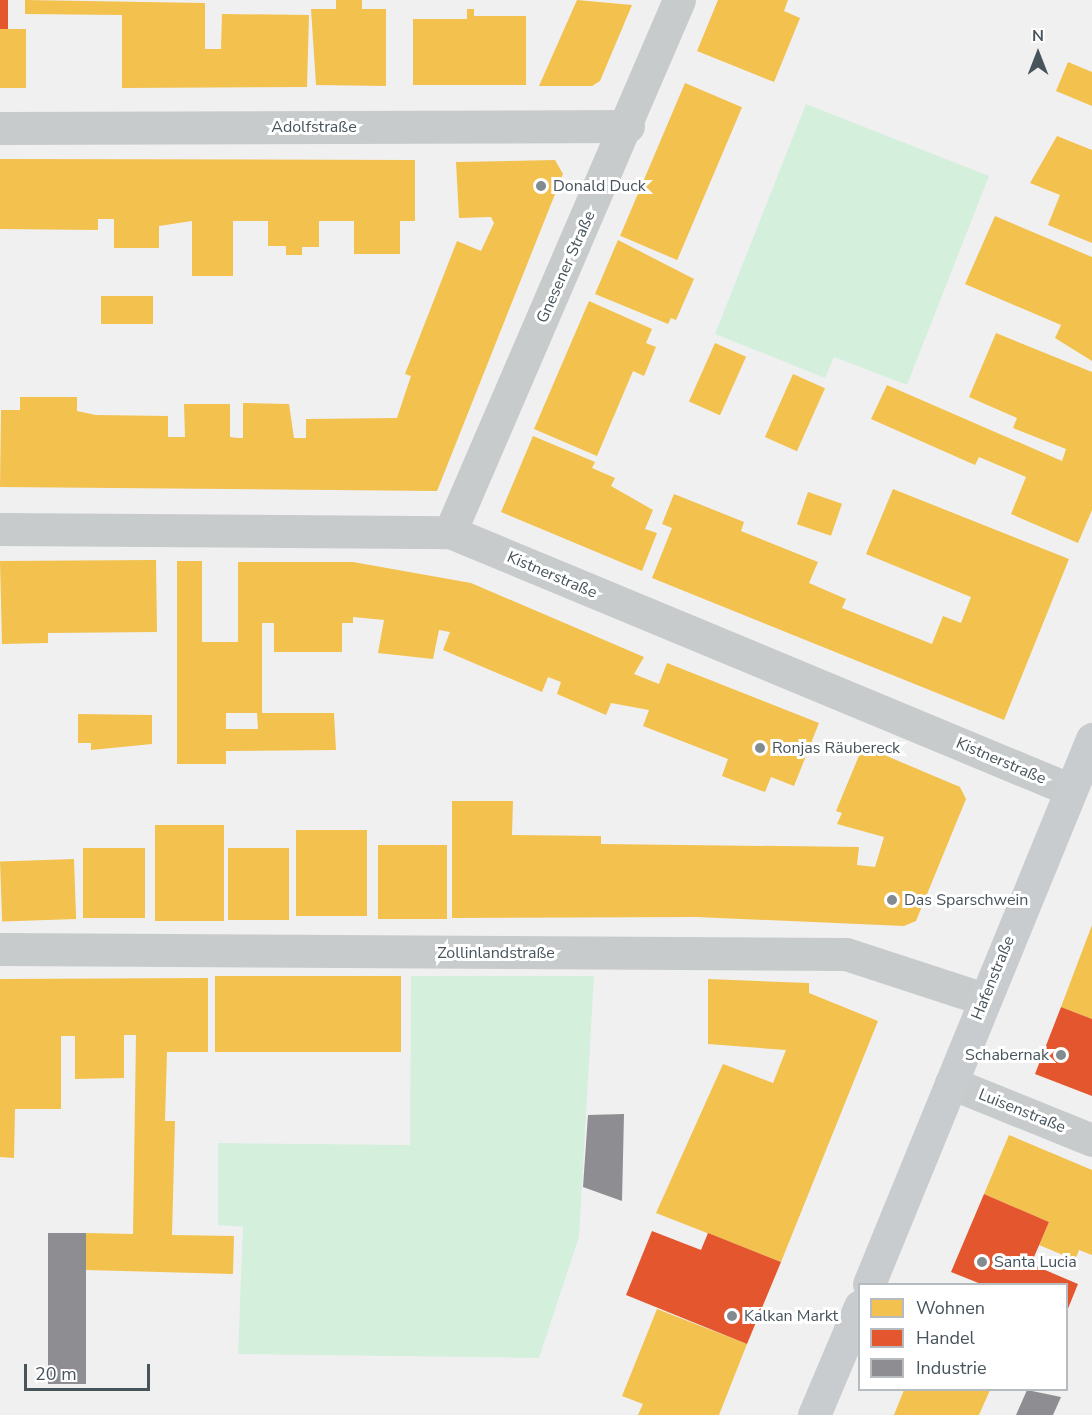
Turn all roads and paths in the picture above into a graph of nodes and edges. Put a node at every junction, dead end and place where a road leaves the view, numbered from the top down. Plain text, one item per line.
1 (679, 0) edge
2 (628, 126) junction
3 (0, 128) edge
4 (0, 530) edge
5 (450, 532) junction
6 (1092, 740) edge
7 (1080, 779) edge
8 (0, 949) edge
9 (984, 999) junction
10 (951, 1083) junction
11 (1092, 1140) edge
12 (869, 1283) edge
13 (858, 1311) edge
14 (814, 1415) edge

1 - 2 street, Gnesener Straße
2 - 3 street, Adolfstraße
2 - 5 street, Gnesener Straße
4 - 5 street, Kistnerstraße
5 - 7 street, Kistnerstraße
6 - 7 main road, Hafenstraße
7 - 9 main road, Hafenstraße
8 - 9 street, Zollinlandstraße
9 - 10 main road, Hafenstraße
10 - 11 street, Luisenstraße
10 - 12 main road, Hafenstraße
13 - 14 main road

